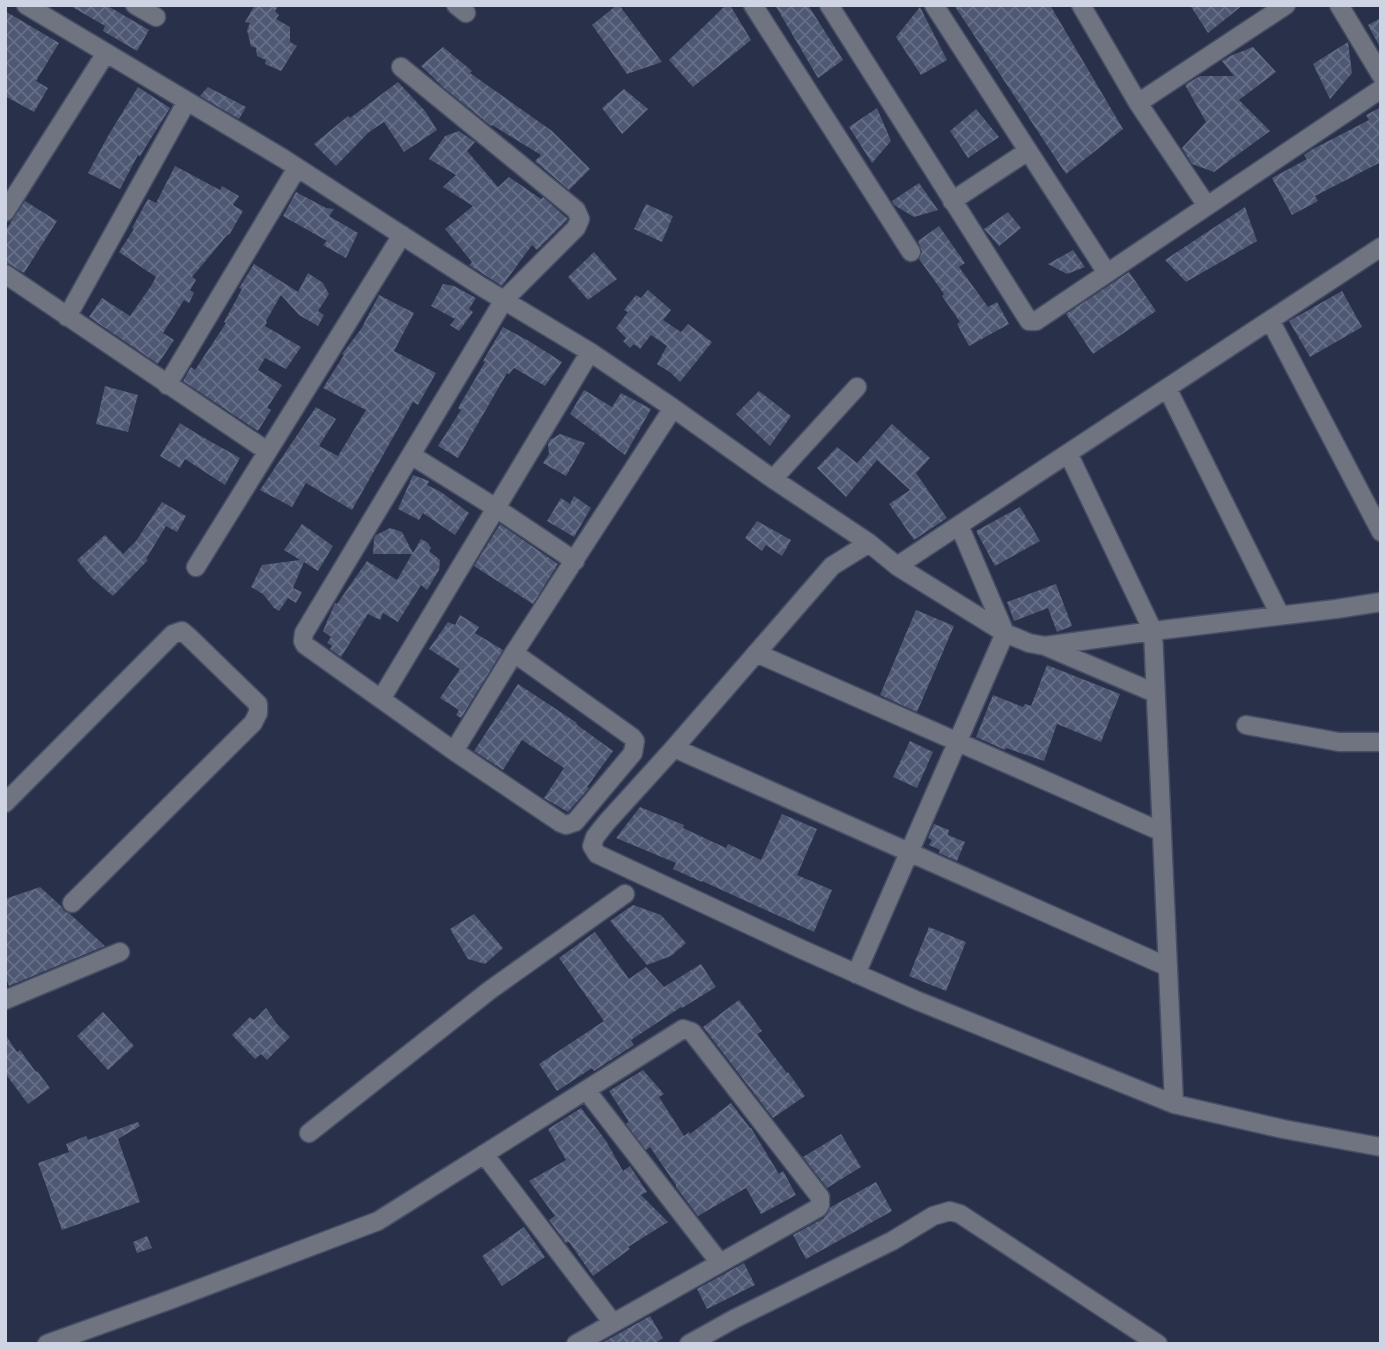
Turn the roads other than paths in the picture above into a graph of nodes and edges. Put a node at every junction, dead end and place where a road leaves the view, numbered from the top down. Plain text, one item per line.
1 (26, 5) edge
2 (135, 5) edge
3 (753, 5) edge
4 (829, 5) edge
5 (934, 5) edge
6 (1081, 5) edge
7 (1286, 5) edge
8 (1339, 5) edge
9 (156, 17) dead end
10 (106, 53) junction
11 (401, 67) dead end
12 (1381, 75) edge
13 (1381, 89) edge
14 (187, 101) junction
15 (1138, 103) junction
16 (1028, 151) junction
17 (297, 167) junction
18 (952, 201) junction
19 (1206, 206) junction
20 (5, 212) edge
21 (402, 235) junction
22 (1379, 251) edge
23 (911, 252) dead end
24 (1107, 273) junction
25 (5, 274) edge
26 (504, 300) junction
27 (67, 317) junction
28 (1270, 320) junction
29 (590, 352) junction
30 (167, 384) junction
31 (857, 387) dead end
32 (1167, 388) junction
33 (673, 408) junction
34 (267, 451) junction
35 (1068, 453) junction
36 (411, 455) junction
37 (773, 479) junction
38 (496, 508) junction
39 (960, 525) junction
40 (1381, 532) edge
41 (869, 542) junction
42 (575, 561) junction
43 (897, 566) junction
44 (196, 567) dead end
45 (1381, 602) edge
46 (1280, 615) junction
47 (1153, 631) junction
48 (1005, 633) junction
49 (1045, 646) junction
50 (514, 653) junction
51 (756, 653) junction
52 (1156, 693) junction
53 (381, 699) junction
54 (1246, 725) dead end
55 (957, 742) junction
56 (1381, 742) edge
57 (674, 748) junction
58 (454, 751) junction
59 (5, 803) edge
60 (1162, 832) junction
61 (909, 852) junction
62 (625, 894) dead end
63 (72, 903) dead end
64 (120, 952) dead end
65 (1168, 967) junction
66 (856, 974) junction
67 (5, 1000) edge
68 (586, 1090) junction
69 (1174, 1104) junction
70 (309, 1133) dead end
71 (1381, 1147) edge
72 (484, 1154) junction
73 (720, 1263) junction
74 (613, 1323) junction
75 (47, 1344) edge
76 (576, 1344) edge
77 (689, 1344) edge
78 (1158, 1344) edge

1 - 10 street
2 - 9 street
3 - 23 street
4 - 18 street
5 - 16 street
6 - 15 street
7 - 15 street
8 - 12 street
10 - 14 street
10 - 20 street
11 - 26 street
13 - 19 street
14 - 17 street
14 - 27 street
15 - 19 street
16 - 18 street
16 - 24 street
17 - 21 street
17 - 30 street
18 - 24 street
19 - 24 street
21 - 26 street
21 - 34 street
22 - 28 street
25 - 27 street
26 - 29 street
26 - 36 street
27 - 30 street
28 - 32 street
28 - 40 street
29 - 33 street
29 - 38 street
30 - 34 street
31 - 37 street
32 - 35 street
32 - 46 street
33 - 37 street
33 - 42 street
34 - 44 street
35 - 39 street
35 - 47 street
36 - 38 street
36 - 53 street
37 - 41 street
38 - 42 street
38 - 53 street
39 - 43 street
39 - 48 street
41 - 43 street
41 - 51 street
42 - 50 street
43 - 48 street
45 - 46 street
46 - 47 street
47 - 49 street
47 - 52 street
48 - 49 street
48 - 55 street
49 - 52 street
50 - 58 street
50 - 58 street
51 - 55 street
51 - 57 street
52 - 60 street
53 - 58 street
54 - 56 street
55 - 60 street
55 - 61 street
57 - 61 street
57 - 66 street
59 - 63 street
60 - 65 street
61 - 65 street
61 - 66 street
62 - 70 street
64 - 67 street
65 - 69 street
66 - 69 street
68 - 72 street
68 - 73 street
68 - 73 street
69 - 71 street
72 - 74 street
72 - 75 street
73 - 74 street
74 - 76 street
77 - 78 street

